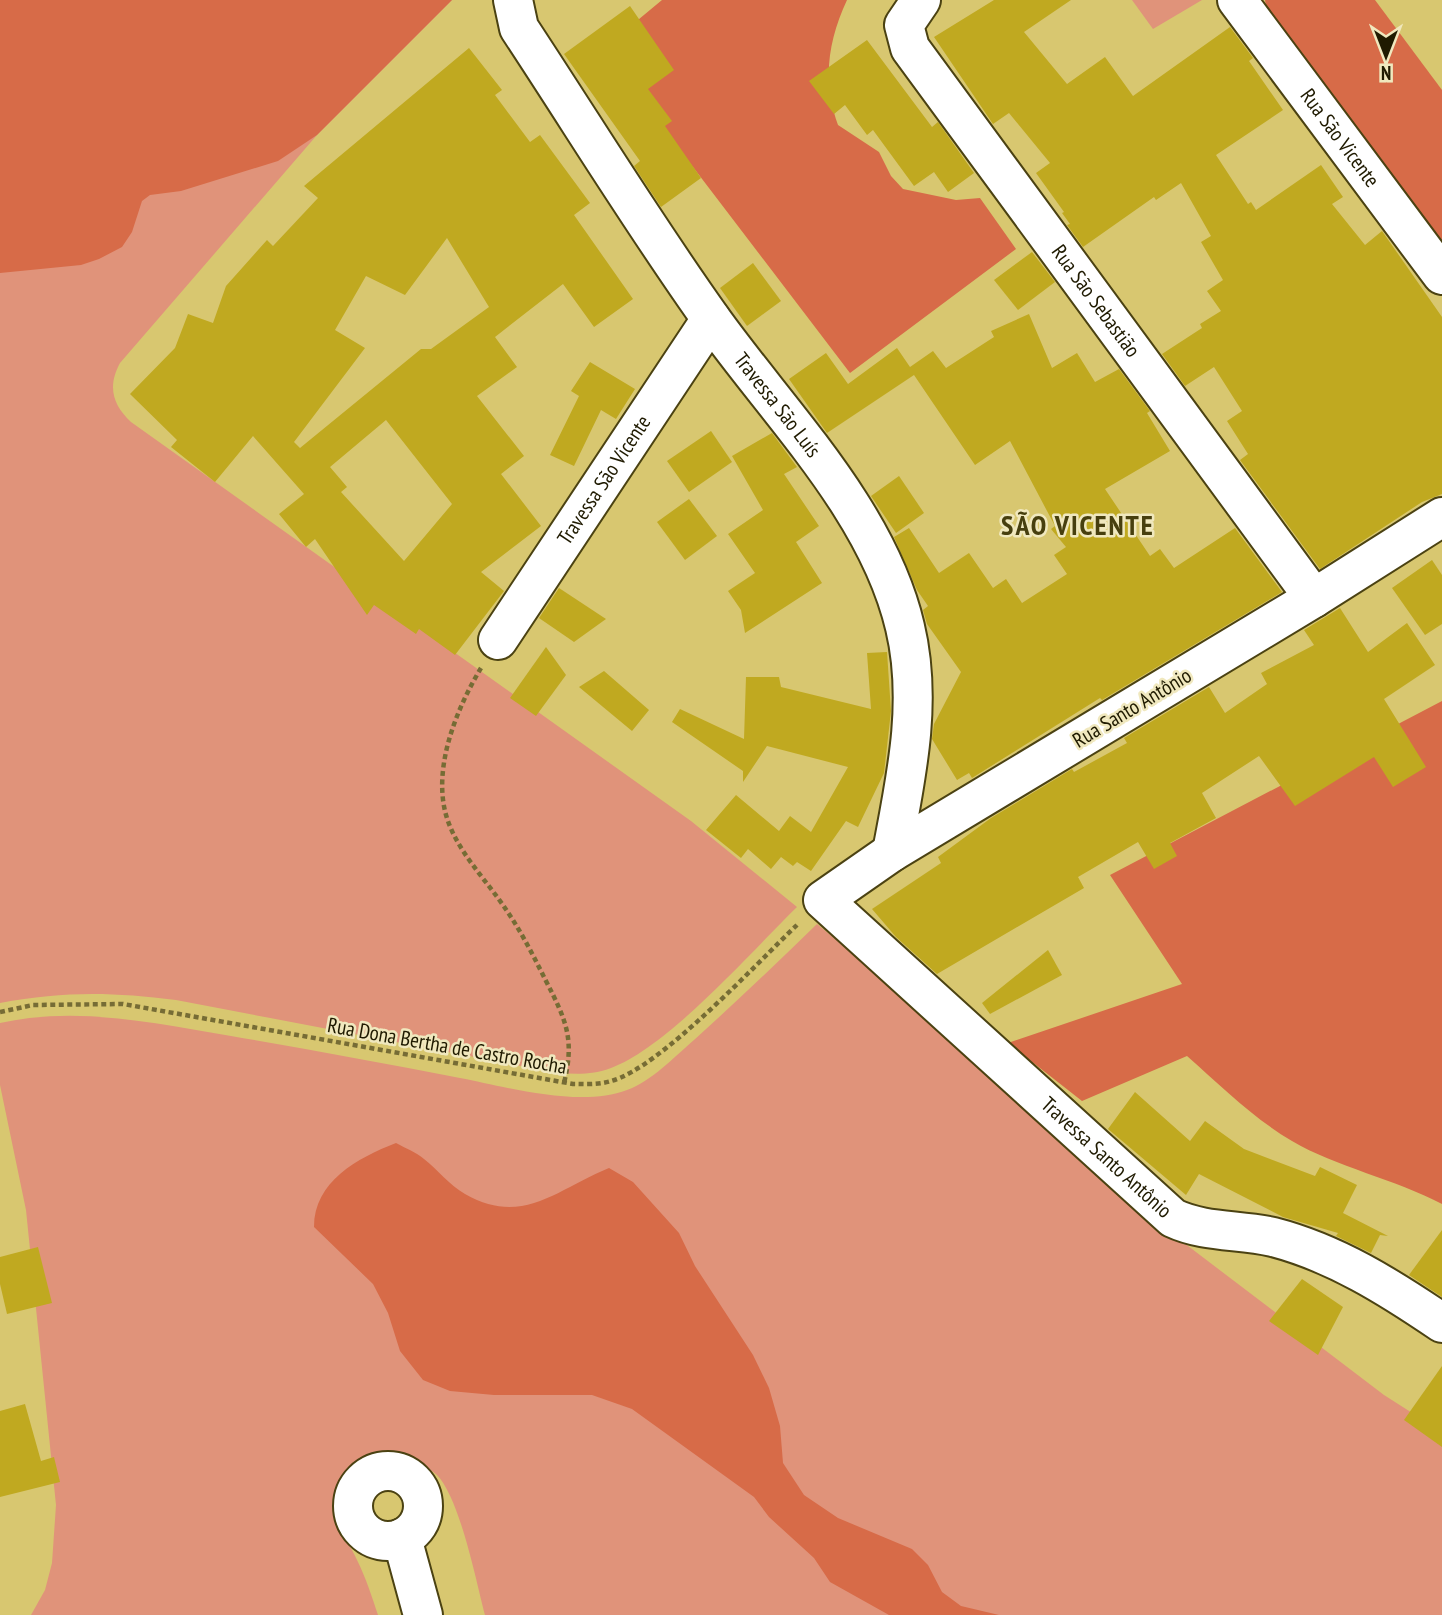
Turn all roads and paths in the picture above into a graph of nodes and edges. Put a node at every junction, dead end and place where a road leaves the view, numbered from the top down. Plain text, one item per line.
1 (513, 0) edge
2 (920, 0) edge
3 (1237, 0) edge
4 (1442, 275) edge
5 (711, 319) junction
6 (1442, 517) edge
7 (1314, 598) junction
8 (498, 640) joint
9 (892, 852) junction
10 (823, 900) junction
11 (0, 1012) edge
12 (564, 1083) junction
13 (1442, 1323) edge
14 (402, 1538) dead end
15 (423, 1615) edge

1 - 5 street, Travessa São Luís
2 - 7 street, Rua São Sebastião
3 - 4 street, Rua São Vicente
5 - 8 street, Travessa São Vicente
5 - 9 street, Travessa São Luís
6 - 7 street, Rua Santo Antônio
7 - 9 street, Rua Santo Antônio
8 - 12 path
9 - 10 street, Rua Santo Antônio
10 - 12 path, Rua Dona Bertha de Castro Rocha
10 - 13 street, Travessa Santo Antônio
11 - 12 path, Rua Dona Bertha de Castro Rocha
14 - 15 street

